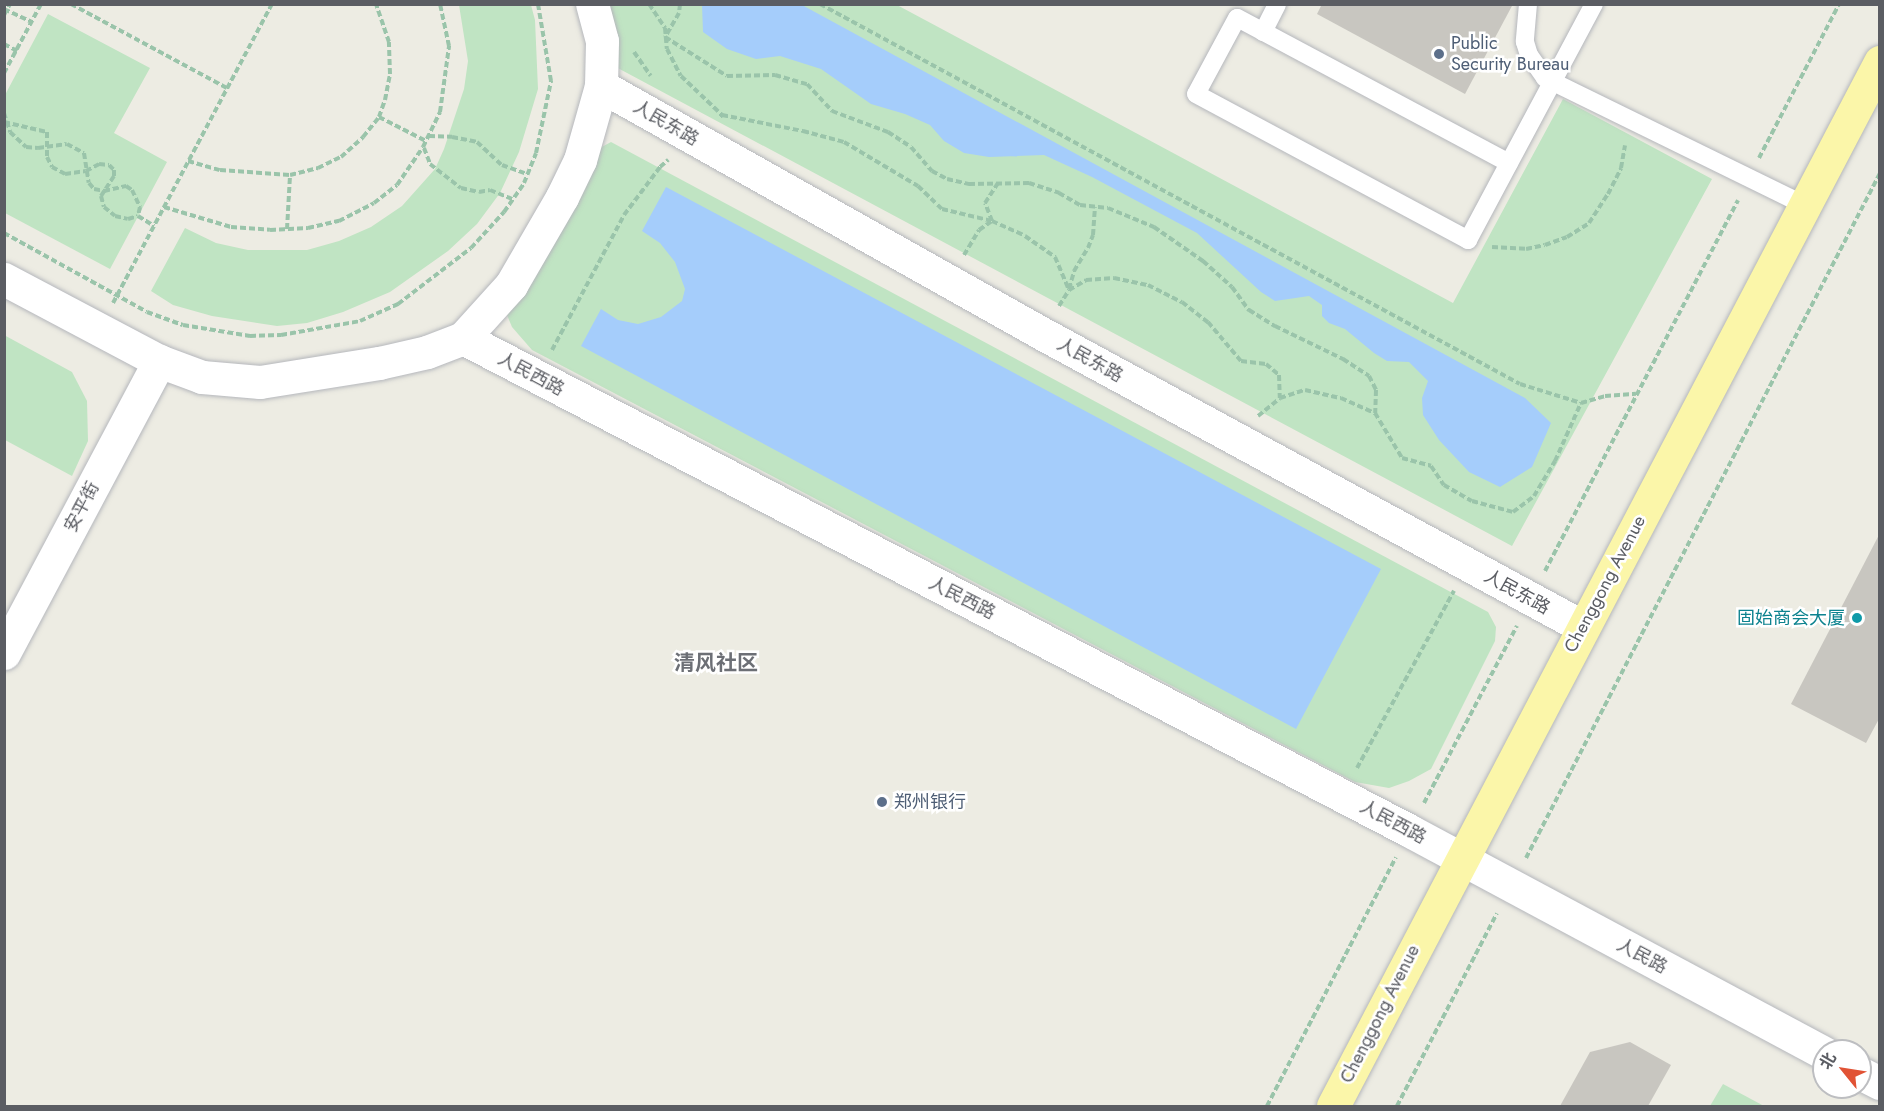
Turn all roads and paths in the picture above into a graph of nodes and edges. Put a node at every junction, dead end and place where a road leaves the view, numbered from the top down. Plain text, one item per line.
1 (10, 4) edge
2 (41, 4) edge
3 (71, 4) edge
4 (263, 4) edge
5 (440, 4) edge
6 (538, 4) edge
7 (592, 4) edge
8 (650, 4) edge
9 (680, 4) edge
10 (820, 4) edge
11 (1278, 4) edge
12 (1528, 4) edge
13 (1594, 4) edge
14 (1839, 4) edge
15 (376, 5) edge
16 (271, 6) edge
17 (6, 9) edge
18 (4, 15) edge
19 (32, 22) junction
20 (1263, 32) junction
21 (665, 37) junction
22 (632, 41) dead end
23 (4, 44) edge
24 (17, 51) junction
25 (1880, 62) edge
26 (5, 72) edge
27 (660, 81) dead end
28 (1553, 81) junction
29 (601, 86) junction
30 (227, 88) junction
31 (702, 103) dead end
32 (4, 113) edge
33 (722, 115) junction
34 (379, 117) junction
35 (1626, 117) junction
36 (6, 122) edge
37 (428, 139) junction
38 (694, 140) junction
39 (423, 147) junction
40 (46, 148) junction
41 (189, 161) junction
42 (1509, 163) junction
43 (86, 171) junction
44 (1880, 173) edge
45 (527, 174) junction
46 (290, 175) junction
47 (1749, 178) junction
48 (998, 182) junction
49 (104, 191) junction
50 (512, 199) junction
51 (1804, 205) junction
52 (164, 207) junction
53 (1095, 207) junction
54 (138, 216) junction
55 (992, 221) junction
56 (154, 226) junction
57 (286, 229) junction
58 (4, 233) edge
59 (1468, 240) junction
60 (4, 279) edge
61 (951, 283) junction
62 (1069, 290) junction
63 (117, 295) junction
64 (98, 331) junction
65 (1043, 334) junction
66 (463, 338) junction
67 (159, 361) junction
68 (537, 377) junction
69 (1637, 394) junction
70 (1280, 398) junction
71 (1581, 403) junction
72 (1376, 413) junction
73 (1232, 437) junction
74 (1468, 565) junction
75 (1530, 599) junction
76 (1583, 627) junction
77 (4, 653) edge
78 (1342, 795) junction
79 (1410, 831) junction
80 (1460, 859) junction
81 (1511, 886) junction
82 (1812, 1047) edge
83 (1267, 1107) edge
84 (1333, 1107) edge
85 (1397, 1107) edge

1 - 17 path
2 - 19 path
3 - 30 path
4 - 16 path
5 - 37 path
6 - 45 path
7 - 29 street
8 - 21 path
9 - 21 path
10 - 71 path
11 - 20 lane
12 - 28 lane
13 - 28 lane
14 - 47 path
15 - 34 path
16 - 30 path
17 - 18 path
17 - 19 path
19 - 24 path
20 - 42 lane
20 - 59 lane
21 - 33 path
21 - 48 path
22 - 27 path
23 - 24 path
24 - 26 path
25 - 51 main road, Chenggong Avenue
28 - 35 lane
28 - 42 lane
29 - 38 street, 人民东路
29 - 66 street
30 - 41 path
31 - 33 path
32 - 36 path
33 - 38 path
33 - 55 path
34 - 37 path
34 - 46 path
35 - 47 lane
35 - 59 path
36 - 40 path
36 - 40 path
37 - 39 path
37 - 45 path
38 - 61 street, 人民东路
38 - 68 path
39 - 50 path
39 - 57 path
40 - 43 path
40 - 43 path
41 - 46 path
41 - 52 path
42 - 59 lane
43 - 49 path
43 - 49 path
44 - 81 path
45 - 50 path
46 - 57 path
47 - 51 lane
47 - 69 path
48 - 53 path
48 - 55 path
49 - 54 path
49 - 54 path
50 - 63 path
51 - 76 main road, Chenggong Avenue
52 - 56 path
52 - 57 path
53 - 62 path
53 - 72 path
54 - 56 path
55 - 61 path
55 - 62 path
56 - 63 path
58 - 63 path
60 - 64 street
61 - 65 street, 人民东路
62 - 65 path
62 - 70 path
63 - 64 path
64 - 67 street
65 - 73 street, 人民东路
66 - 67 street
66 - 68 street, 人民西路
67 - 77 street, 安平街
68 - 78 street, 人民西路
69 - 71 path
69 - 75 path
70 - 72 path
70 - 73 path
71 - 72 path
73 - 74 street, 人民东路
74 - 75 street, 人民东路
74 - 78 path
75 - 76 street, 人民东路
75 - 79 path
76 - 80 main road, Chenggong Avenue
78 - 79 street, 人民西路
79 - 80 street, 人民西路
79 - 83 path
80 - 81 street, 人民路
80 - 84 main road, Chenggong Avenue
81 - 82 street, 人民路
81 - 85 path

